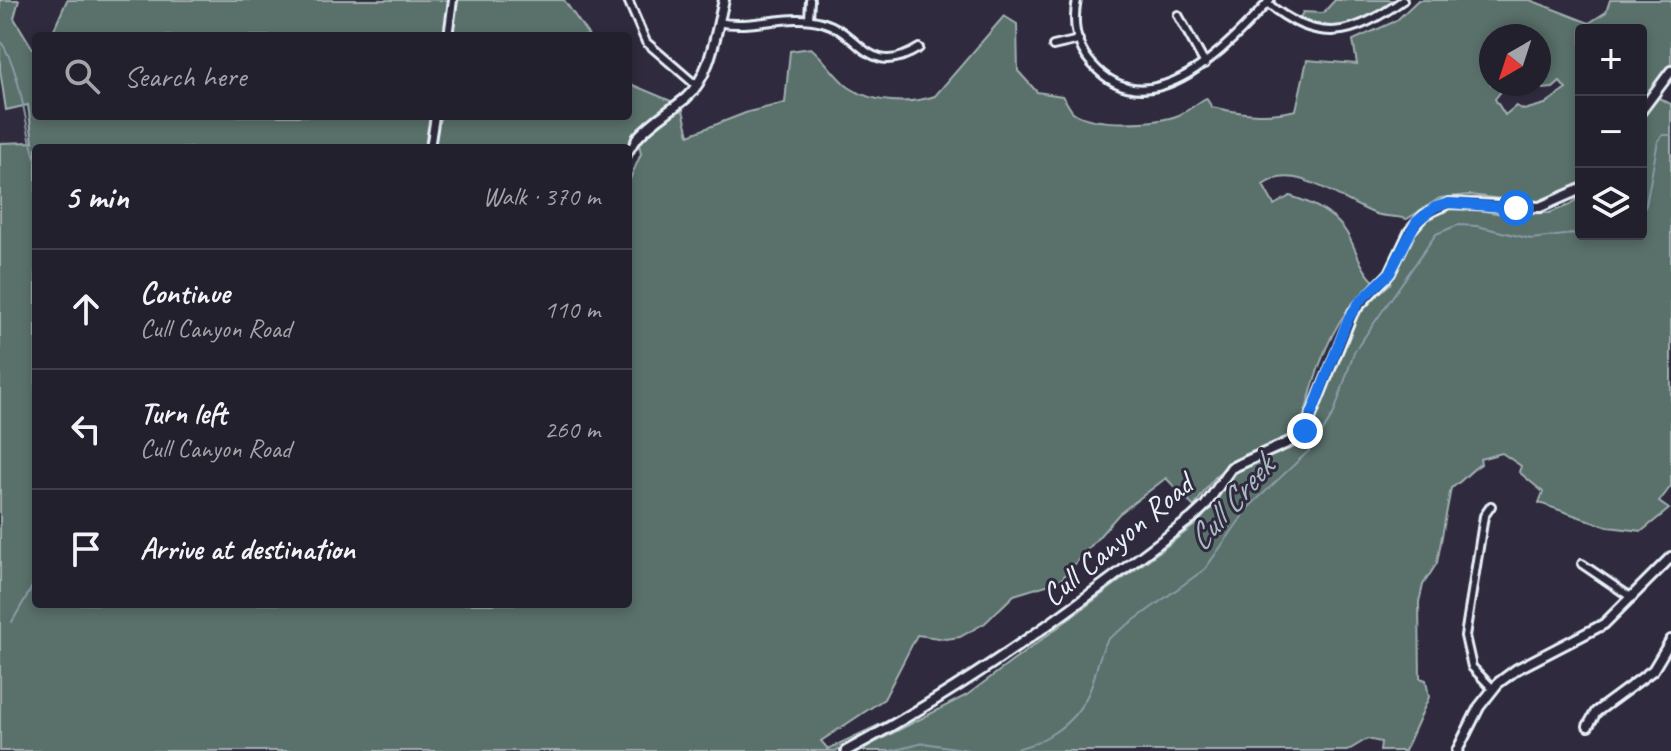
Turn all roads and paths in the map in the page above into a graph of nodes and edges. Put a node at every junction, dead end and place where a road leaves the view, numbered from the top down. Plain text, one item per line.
1 (453, 0) edge
2 (628, 0) edge
3 (724, 0) edge
4 (810, 0) edge
5 (1077, 0) edge
6 (1403, 0) edge
7 (1269, 1) edge
8 (1178, 15) dead end
9 (809, 19) junction
10 (718, 22) junction
11 (449, 32) edge
12 (1079, 40) junction
13 (1053, 46) dead end
14 (919, 48) dead end
15 (1205, 64) junction
16 (1671, 71) edge
17 (697, 86) junction
18 (1647, 103) edge
19 (434, 120) edge
20 (637, 138) joint
21 (431, 144) edge
22 (632, 146) edge
23 (1575, 192) edge
24 (1491, 506) dead end
25 (1671, 557) edge
26 (1582, 564) dead end
27 (1632, 598) junction
28 (1671, 640) edge
29 (1492, 688) junction
30 (1588, 726) dead end
31 (846, 751) edge
32 (1457, 751) edge

1 - 11 street
2 - 17 street
3 - 10 street
4 - 9 street
5 - 12 street
6 - 7 street
7 - 15 street
8 - 15 street
9 - 10 street
9 - 14 street
10 - 17 street
12 - 13 street
12 - 15 street
16 - 18 street
17 - 20 street
19 - 21 street
20 - 22 street
23 - 31 street, Cull Canyon Road
24 - 29 street
25 - 27 street
26 - 27 street
27 - 29 street
28 - 30 street
29 - 32 street

